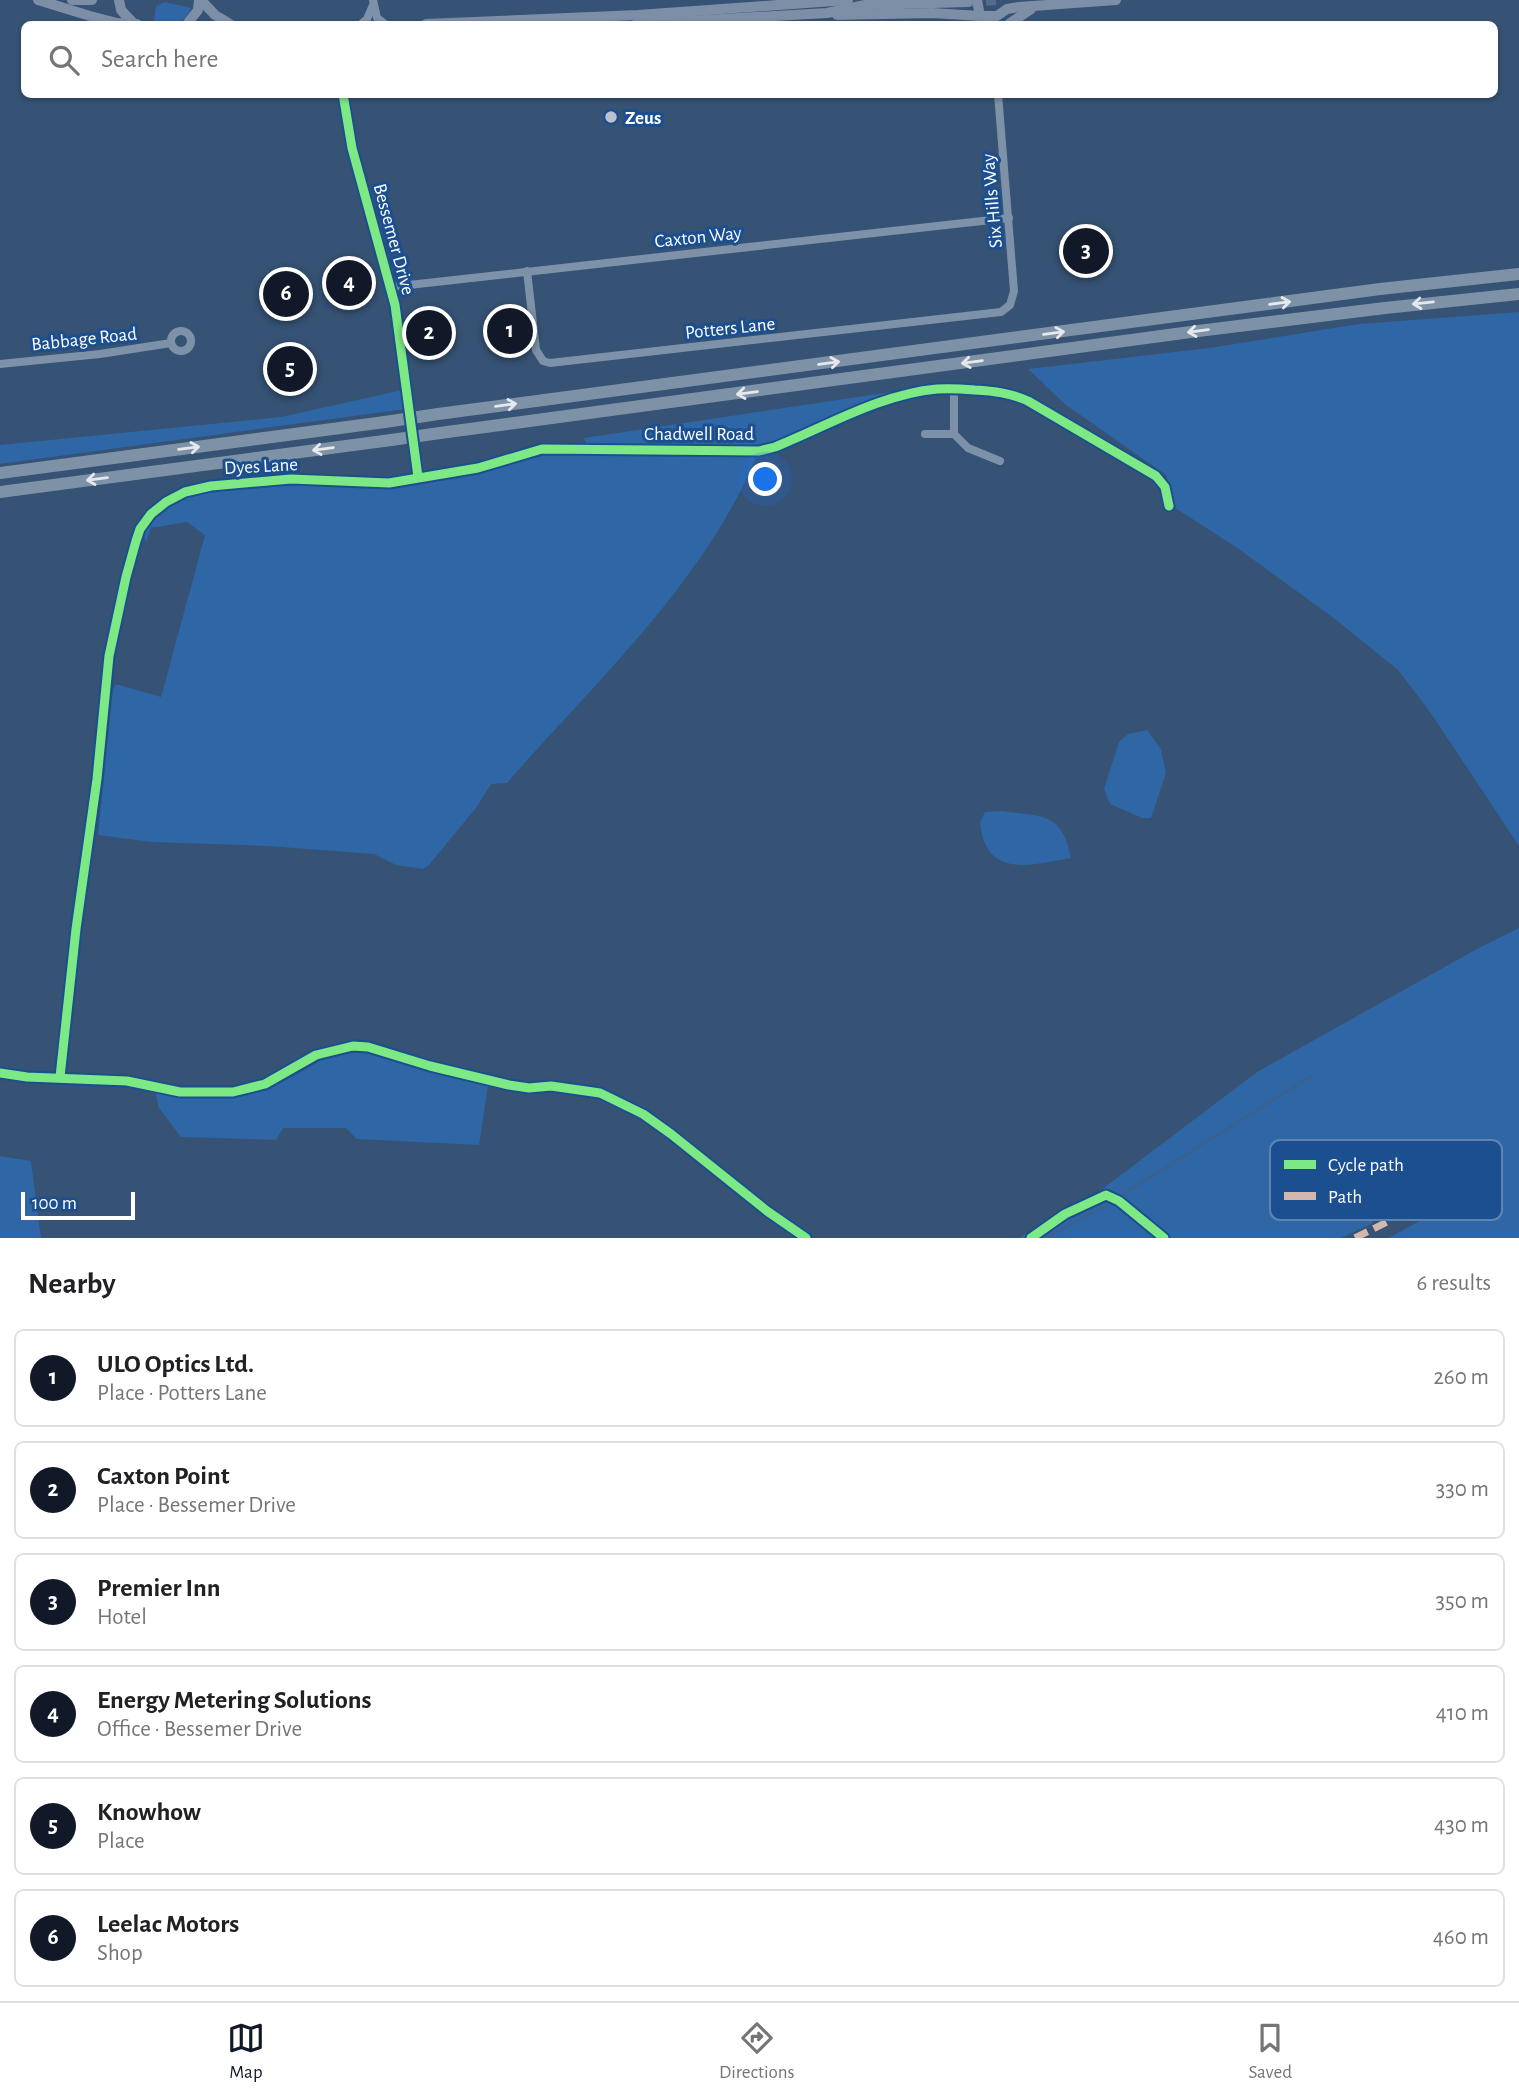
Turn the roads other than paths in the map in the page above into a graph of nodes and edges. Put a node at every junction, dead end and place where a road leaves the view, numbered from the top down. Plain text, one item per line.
1 (38, 0) edge
2 (72, 0) edge
3 (92, 0) edge
4 (119, 0) edge
5 (200, 0) edge
6 (1116, 0) edge
7 (845, 1) edge
8 (973, 1) edge
9 (373, 3) edge
10 (865, 5) junction
11 (1008, 5) edge
12 (1034, 8) junction
13 (827, 13) junction
14 (982, 20) edge
15 (113, 21) edge
16 (132, 21) edge
17 (189, 21) edge
18 (225, 21) edge
19 (365, 21) edge
20 (381, 21) edge
21 (497, 21) edge
22 (687, 21) edge
23 (1012, 21) edge
24 (344, 98) edge
25 (998, 98) edge
26 (1009, 218) junction
27 (527, 271) junction
28 (1519, 274) edge
29 (391, 287) junction
30 (1519, 295) edge
31 (1010, 305) joint
32 (171, 343) dead end
33 (0, 364) edge
34 (954, 389) junction
35 (925, 434) dead end
36 (954, 434) junction
37 (1000, 461) dead end
38 (0, 473) edge
39 (418, 477) junction
40 (0, 492) edge
41 (1169, 506) dead end
42 (135, 547) dead end

1 - 15 main road
2 - 3 main road
4 - 16 main road
5 - 17 main road
5 - 18 main road
6 - 12 main road
7 - 10 main road
7 - 21 main road
8 - 10 main road
8 - 14 main road
9 - 19 street
9 - 20 street
10 - 13 main road
11 - 12 main road
11 - 14 main road
12 - 23 main road
13 - 14 main road
13 - 22 main road
24 - 29 street, Bessemer Drive
25 - 26 street, Six Hills Way
26 - 27 street, Caxton Way
26 - 31 street, Six Hills Way
27 - 29 street, Caxton Way
27 - 31 street, Potters Lane
38 -> 28 highway, bridge
29 - 39 street, Bessemer Drive
30 -> 40 highway, bridge
32 - 33 street, Babbage Road
34 - 36 street
34 - 39 street, Chadwell Road
34 - 41 street, Chadwell Road
35 - 36 street
36 - 37 street
39 - 42 street, Dyes Lane

